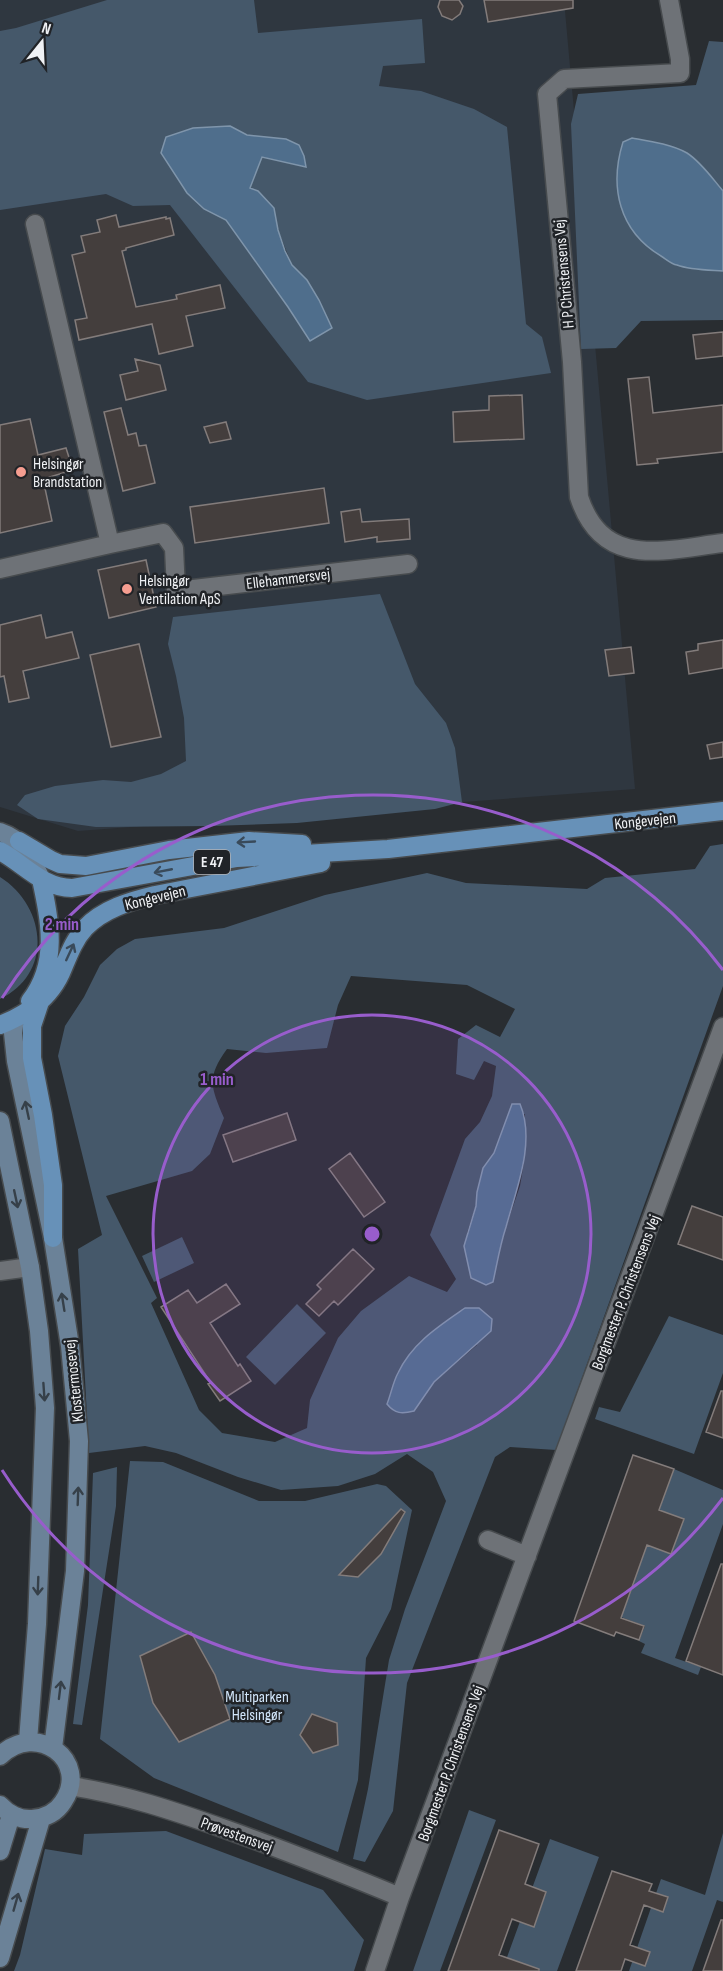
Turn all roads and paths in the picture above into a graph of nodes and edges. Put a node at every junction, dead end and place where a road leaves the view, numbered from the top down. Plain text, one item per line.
1 (669, 0) edge
2 (35, 224) dead end
3 (110, 543) junction
4 (723, 543) edge
5 (408, 564) dead end
6 (0, 569) edge
7 (723, 811) edge
8 (0, 832) edge
9 (19, 841) junction
10 (388, 849) junction
11 (0, 851) edge
12 (41, 879) junction
13 (40, 1002) junction
14 (7, 1022) edge
15 (721, 1038) edge
16 (0, 1121) edge
17 (53, 1238) junction
18 (30, 1267) junction
19 (0, 1271) edge
20 (488, 1540) dead end
21 (527, 1556) junction
22 (28, 1741) junction
23 (53, 1748) junction
24 (0, 1756) edge
25 (70, 1786) junction
26 (5, 1810) edge
27 (40, 1819) junction
28 (0, 1851) edge
29 (400, 1897) junction
30 (0, 1958) edge
31 (375, 1971) edge

1 - 4 street, H P Christensens Vej
2 - 3 street
3 - 5 street, Ellehammersvej
3 - 6 street, Ellehammersvej
7 - 10 main road, Kongevejen / E 47
8 - 9 main road
10 -> 9 main road
9 - 12 main road
10 -> 12 main road, Kongevejen / E 47
13 -> 10 main road, Kongevejen / E 47
11 - 12 main road, E 47
12 - 14 main road
13 - 14 main road, E 47
13 - 17 main road
17 -> 14 main road, Klostermosevej
15 - 21 street, Borgmester P. Christensens Vej
16 -> 18 main road, Klostermosevej
23 -> 17 main road, Klostermosevej
18 - 19 street
18 -> 22 main road, Klostermosevej
20 - 21 street
21 - 29 street, Borgmester P. Christensens Vej
22 - 23 main road
22 - 24 main road
23 - 25 main road
25 - 27 main road
25 - 29 street, Prøvestensvej
26 - 27 main road
26 - 28 main road
30 -> 27 main road
29 - 31 street, Borgmester P. Christensens Vej

